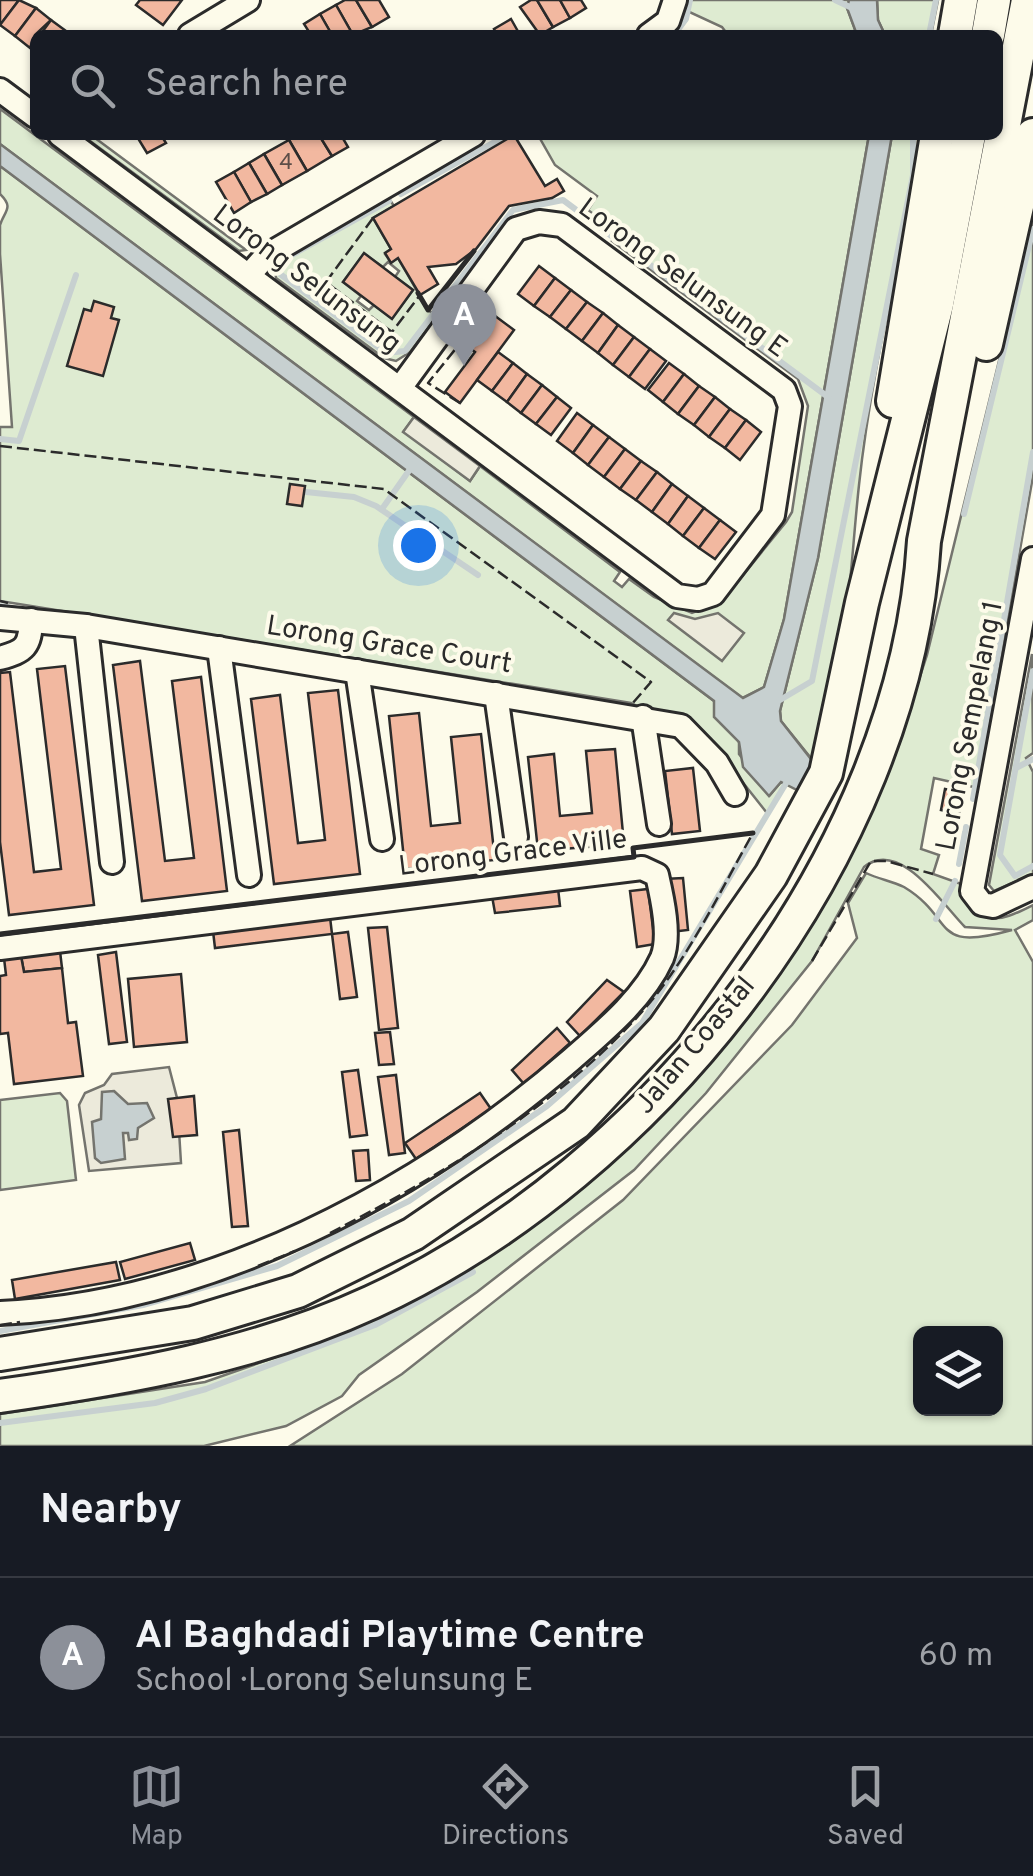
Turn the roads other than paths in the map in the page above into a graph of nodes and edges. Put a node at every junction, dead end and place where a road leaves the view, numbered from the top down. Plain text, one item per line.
1 (248, 0) edge
2 (676, 0) edge
3 (961, 0) edge
4 (994, 0) edge
5 (1028, 0) edge
6 (198, 30) edge
7 (656, 30) edge
8 (955, 30) edge
9 (989, 30) edge
10 (0, 90) edge
11 (30, 112) edge
12 (1003, 133) edge
13 (1033, 135) edge
14 (67, 140) edge
15 (464, 140) edge
16 (936, 140) edge
17 (967, 140) edge
18 (1002, 140) edge
19 (248, 275) junction
20 (400, 388) junction
21 (1033, 560) edge
22 (921, 590) junction
23 (713, 594) joint
24 (862, 602) junction
25 (0, 618) edge
26 (31, 620) junction
27 (86, 626) junction
28 (1026, 632) edge
29 (218, 648) junction
30 (0, 658) edge
31 (357, 671) junction
32 (496, 694) junction
33 (644, 717) junction
34 (735, 794) dead end
35 (658, 824) dead end
36 (516, 837) dead end
37 (382, 839) dead end
38 (112, 862) dead end
39 (248, 875) dead end
40 (1033, 887) edge
41 (0, 948) edge
42 (0, 1312) edge
43 (0, 1354) edge
44 (0, 1396) edge

1 - 6 street
2 - 7 street
3 - 8 highway
4 - 9 highway
5 - 12 highway, Jalan Coastal
10 - 11 street
13 - 22 highway
14 - 19 street, Lorong Selunsung
15 - 19 street
16 - 24 highway
17 - 24 highway, Jalan Coastal
18 - 22 highway, Jalan Coastal
19 - 20 street, Lorong Selunsung
20 - 23 street, Lorong Selunsung
20 - 23 street, Lorong Selunsung E
21 - 28 street, Lorong Sempelang 1
22 - 44 highway, Jalan Coastal
24 - 43 highway, Jalan Coastal
25 - 26 street, Lorong Grace Court
26 - 27 street, Lorong Grace Court
26 - 30 street
27 - 29 street, Lorong Grace Court
27 - 38 street
28 - 40 street, Lorong Sempelang 1
29 - 31 street, Lorong Grace Court
29 - 39 street
31 - 32 street, Lorong Grace Court
31 - 37 street
32 - 33 street, Lorong Grace Court
32 - 36 street
33 - 34 street, Lorong Grace Court
33 - 35 street
41 - 42 street, Lorong Grace Ville

